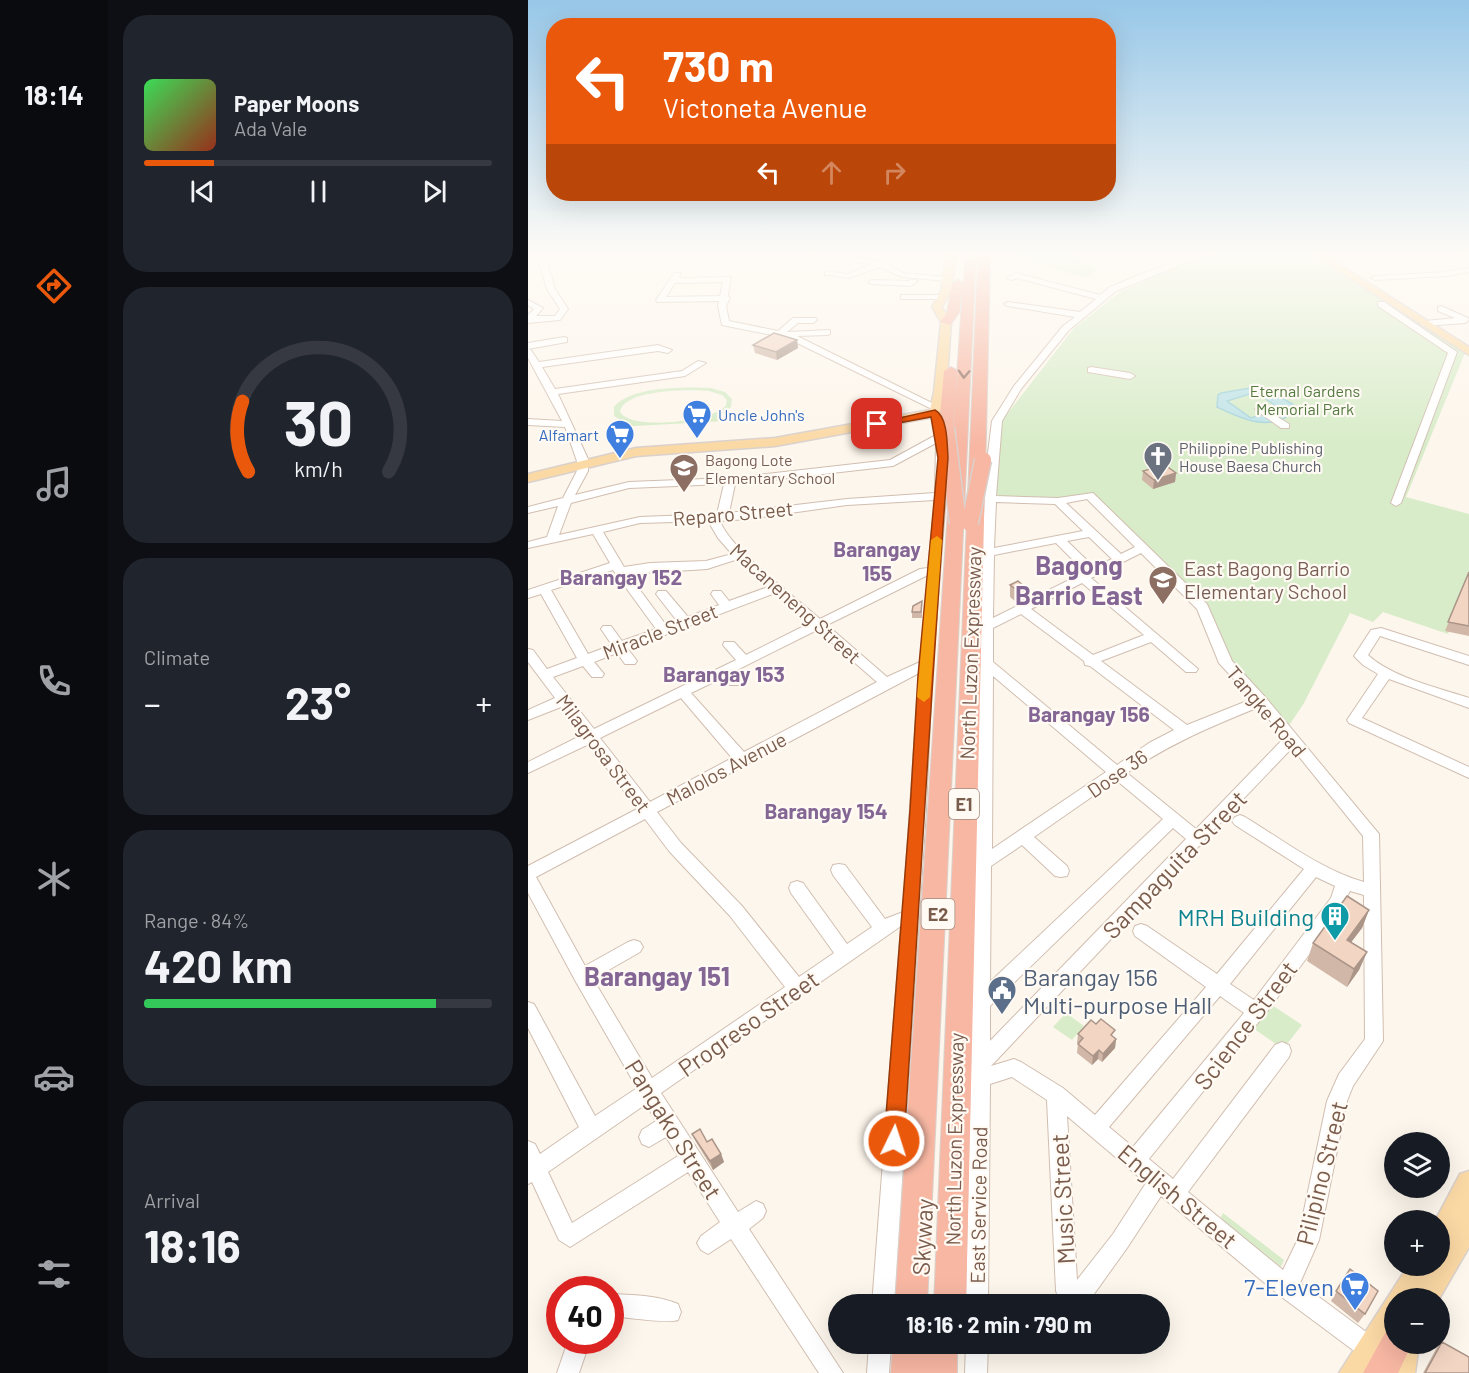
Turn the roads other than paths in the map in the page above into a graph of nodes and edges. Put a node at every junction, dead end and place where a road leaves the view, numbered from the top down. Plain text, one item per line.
1 (558, 317) edge
2 (724, 317) edge
3 (945, 317) edge
4 (952, 317) edge
5 (967, 317) edge
6 (982, 317) edge
7 (999, 317) edge
8 (1079, 317) edge
9 (1399, 317) edge
10 (1413, 317) edge
11 (1459, 317) edge
12 (529, 320) edge
13 (813, 320) dead end
14 (951, 324) junction
15 (1426, 324) junction
16 (827, 332) dead end
17 (783, 334) junction
18 (564, 340) dead end
19 (528, 346) edge
20 (1439, 349) dead end
21 (1450, 349) junction
22 (668, 350) dead end
23 (1469, 352) edge
24 (531, 358) edge
25 (701, 363) dead end
26 (1091, 370) dead end
27 (1431, 375) dead end
28 (1130, 376) dead end
29 (1444, 378) junction
30 (552, 392) junction
31 (1416, 409) dead end
32 (936, 410) junction
33 (1262, 411) dead end
34 (1430, 413) junction
35 (528, 422) edge
36 (1281, 423) dead end
37 (569, 429) junction
38 (941, 436) junction
39 (585, 464) junction
40 (528, 478) edge
41 (730, 481) junction
42 (941, 496) junction
43 (990, 499) junction
44 (567, 500) junction
45 (1058, 501) junction
46 (1396, 503) dead end
47 (528, 510) edge
48 (718, 518) junction
49 (964, 523) junction
50 (596, 529) junction
51 (1091, 533) junction
52 (552, 539) junction
53 (1059, 540) junction
54 (528, 544) edge
55 (1142, 548) junction
56 (988, 553) junction
57 (740, 555) junction
58 (1119, 559) junction
59 (618, 568) junction
60 (933, 571) junction
61 (1088, 575) junction
62 (544, 588) junction
63 (776, 588) junction
64 (528, 594) edge
65 (662, 594) dead end
66 (717, 594) dead end
67 (727, 606) junction
68 (1023, 609) junction
69 (685, 622) junction
70 (817, 625) junction
71 (987, 626) junction
72 (607, 629) dead end
73 (663, 630) junction
74 (1152, 637) junction
75 (729, 645) dead end
76 (620, 646) junction
77 (528, 653) edge
78 (585, 660) junction
79 (1469, 660) edge
80 (630, 661) dead end
81 (1090, 662) junction
82 (747, 664) junction
83 (926, 664) junction
84 (987, 664) junction
85 (1191, 669) dead end
86 (723, 671) junction
87 (1386, 672) junction
88 (597, 674) dead end
89 (545, 675) junction
90 (735, 682) dead end
91 (886, 682) junction
92 (682, 691) junction
93 (564, 700) junction
94 (1261, 701) junction
95 (1469, 703) edge
96 (528, 715) edge
97 (1185, 731) junction
98 (591, 737) junction
99 (1292, 739) junction
100 (742, 760) junction
101 (528, 768) edge
102 (1117, 773) junction
103 (1469, 773) edge
104 (647, 811) junction
105 (1173, 819) junction
106 (1240, 821) dead end
107 (1023, 836) junction
108 (1198, 840) junction
109 (1373, 849) joint
110 (983, 863) junction
111 (1314, 868) junction
112 (839, 870) dead end
113 (1061, 871) dead end
114 (528, 876) edge
115 (1344, 883) junction
116 (797, 888) dead end
117 (1373, 891) junction
118 (910, 917) junction
119 (883, 929) junction
120 (1141, 931) dead end
121 (634, 947) dead end
122 (845, 956) junction
123 (582, 977) junction
124 (1218, 986) junction
125 (797, 989) junction
126 (982, 1002) junction
127 (528, 1010) edge
128 (1255, 1011) junction
129 (1282, 1051) dead end
130 (980, 1071) junction
131 (650, 1092) junction
132 (1056, 1095) junction
133 (670, 1123) junction
134 (1095, 1129) junction
135 (592, 1131) junction
136 (649, 1137) dead end
137 (692, 1158) junction
138 (1135, 1160) junction
139 (531, 1165) edge
140 (1469, 1183) edge
141 (1167, 1187) junction
142 (756, 1211) dead end
143 (1450, 1219) edge
144 (1469, 1222) edge
145 (734, 1226) junction
146 (708, 1243) dead end
147 (1287, 1287) junction
148 (1430, 1288) edge
149 (883, 1294) edge
150 (912, 1294) edge
151 (920, 1294) edge
152 (942, 1294) edge
153 (950, 1294) edge
154 (977, 1294) edge
155 (624, 1306) edge
156 (670, 1312) dead end
157 (575, 1354) edge
158 (879, 1354) edge
159 (909, 1354) edge
160 (917, 1354) edge
161 (941, 1354) edge
162 (949, 1354) edge
163 (976, 1354) edge
164 (1404, 1354) edge
165 (1382, 1355) edge
166 (568, 1373) edge
167 (832, 1373) edge
168 (878, 1373) edge
169 (908, 1373) edge
170 (916, 1373) edge
171 (940, 1373) edge
172 (949, 1373) edge
173 (976, 1373) edge
174 (1353, 1373) edge
175 (1401, 1373) edge

1 - 12 street
2 - 17 street
3 - 14 main road
4 - 14 highway
5 -> 150 highway, North Luzon Expressway / E1
6 - 153 highway, North Luzon Expressway / E1
7 - 49 highway, bridge
8 - 43 street, East Service Road
9 - 21 street
10 - 15 main road
11 - 15 street
13 - 17 street
14 - 32 main road
14 - 49 highway, bridge
15 - 23 main road
16 - 17 street
17 - 32 street
18 - 19 street
20 - 21 street
21 - 29 street
22 - 24 street
24 - 30 street
25 - 30 street
26 - 28 street
27 - 29 street
29 - 34 street
30 - 37 street
31 - 34 street
32 - 38 street
32 - 39 main road
33 - 36 street
34 - 46 street
35 - 37 street
37 - 39 street
38 - 41 street
38 - 42 street
39 - 40 main road
39 - 44 street
41 - 44 street
41 - 48 street
42 - 48 street, Reparo Street
42 - 60 street
43 - 45 street
43 - 56 street, East Service Road
44 - 47 street
44 - 52 street
45 - 51 street
45 - 55 street, Tangke Road
48 - 50 street, Reparo Street
48 - 57 street, Macaneneng Street
49 - 151 highway, Skyway / E2
49 - 152 highway, Skyway / E2
50 - 52 street, Reparo Street
50 - 59 street
51 - 53 street
51 - 58 street
52 - 54 street, Reparo Street
53 - 56 street
53 - 61 street
55 - 58 street
55 - 94 street, Tangke Road
56 - 71 street, East Service Road
57 - 59 street
57 - 63 street, Macaneneng Street
58 - 61 street
59 - 62 street
59 - 73 street
60 - 70 street
60 - 83 street
61 - 68 street
61 - 74 street
62 - 64 street
62 - 78 street
63 - 67 street, Miracle Street
63 - 70 street, Macaneneng Street
65 - 69 street
66 - 67 street
67 - 69 street, Miracle Street
68 - 71 street
68 - 81 street
69 - 73 street, Miracle Street
70 - 82 street
70 - 91 street, Macaneneng Street
71 - 84 street, East Service Road
72 - 76 street
73 - 76 street, Miracle Street
74 - 81 street
74 - 85 street
75 - 82 street
76 - 78 street, Miracle Street
76 - 80 street
77 - 89 street, Milagrosa Street
78 - 88 street
78 - 89 street, Miracle Street
79 - 87 street
81 - 97 street
82 - 86 street
83 - 91 street, Malolos Avenue
83 - 118 street
84 - 102 street
84 - 110 street, East Service Road
86 - 90 street
86 - 92 street
87 - 95 street
87 - 103 street
89 - 93 street, Milagrosa Street
91 - 100 street, Malolos Avenue
92 - 98 street
92 - 100 street
93 - 96 street
93 - 98 street, Milagrosa Street
94 - 97 street, Dose 36
94 - 99 street, Tangke Road
97 - 102 street, Dose 36
98 - 101 street
98 - 104 street, Milagrosa Street
99 - 108 street, Sampaguita Street
99 - 109 street, Tangke Road
100 - 104 street, Malolos Avenue
102 - 105 street
102 - 107 street, Dose 36
104 - 114 street, Malolos Avenue
104 - 125 street, Milagrosa Street
105 - 108 street
105 - 126 street
106 - 111 street
107 - 110 street, Dose 36
107 - 113 street
108 - 130 street, Sampaguita Street
109 - 117 street, Pilipino Street
110 - 126 street, East Service Road
111 - 115 street
111 - 124 street
112 - 119 street
114 - 123 street, Pangako Street
115 - 117 street
115 - 128 street, Science Street
116 - 122 street
117 - 147 street, Pilipino Street
118 - 119 street, Progreso Street
118 - 149 street
119 - 122 street, Progreso Street
120 - 124 street
121 - 123 street
122 - 125 street, Progreso Street
123 - 131 street, Pangako Street
124 - 128 street
124 - 134 street
125 - 131 street, Progreso Street
126 - 130 street, East Service Road
127 - 135 street
128 - 138 street, Science Street
129 - 141 street
130 - 132 street, English Street
130 - 154 street, East Service Road
131 - 133 street, Pangako Street
131 - 135 street, Progreso Street
132 - 134 street, English Street
132 - 141 street, Music Street
133 - 136 street
133 - 137 street, Pangako Street
134 - 138 street, English Street
135 - 139 street, Progreso Street
137 - 139 street
137 - 145 street, Pangako Street
138 - 141 street, English Street
140 - 143 main road
141 - 147 street, English Street
142 - 145 street
144 - 148 main road
145 - 146 street
145 - 167 street, Pangako Street
147 - 165 street, English Street
155 - 156 street
157 - 166 street
158 - 168 street
159 - 169 highway
160 - 170 highway
161 - 171 highway
162 - 172 highway
163 - 173 street
164 - 175 main road
165 - 174 main road

